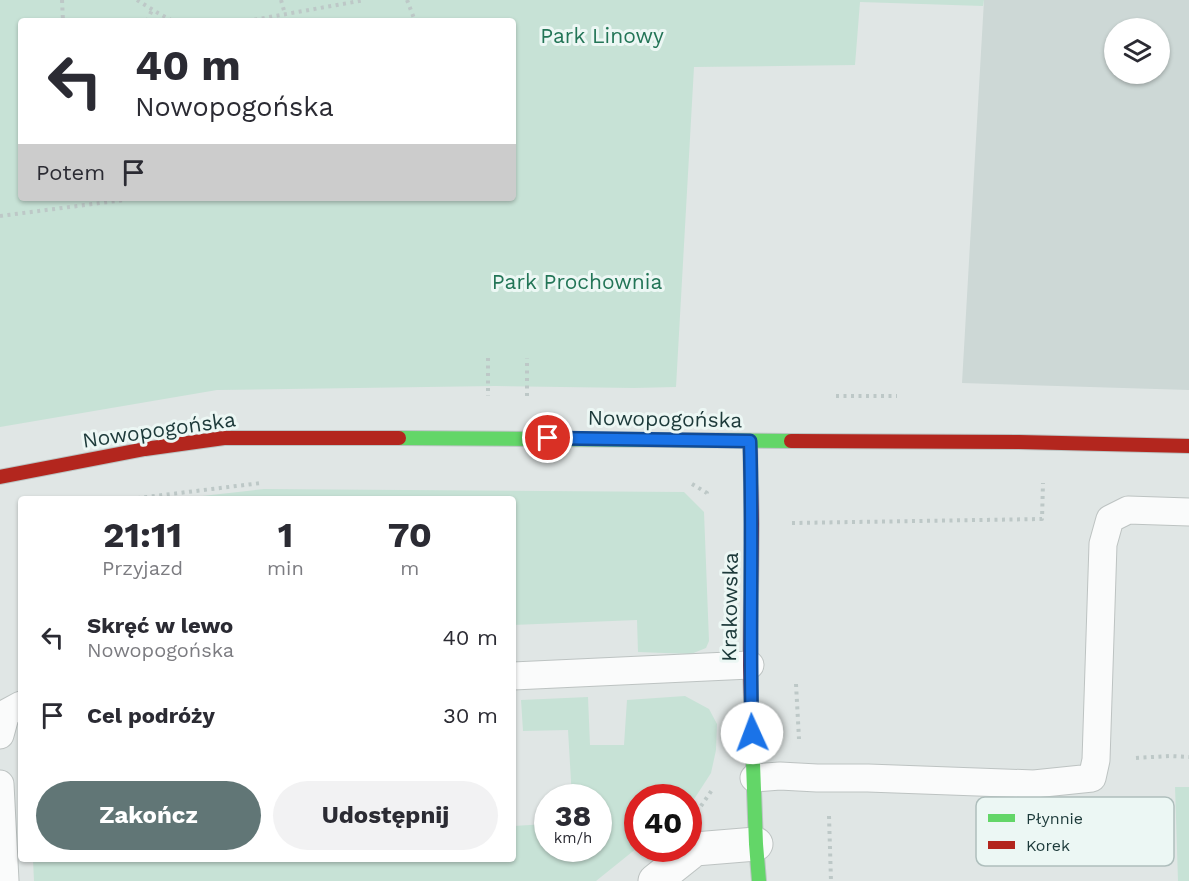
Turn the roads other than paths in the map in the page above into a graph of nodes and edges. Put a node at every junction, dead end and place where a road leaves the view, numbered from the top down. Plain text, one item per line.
1 (750, 441) junction
2 (1189, 446) edge
3 (0, 477) edge
4 (1189, 512) edge
5 (750, 665) junction
6 (516, 676) edge
7 (18, 707) edge
8 (0, 735) edge
9 (754, 778) junction
10 (0, 784) edge
11 (756, 844) junction
12 (5, 881) edge
13 (655, 881) edge
14 (759, 881) edge

1 - 2 street, Nowopogońska
1 - 3 street, Nowopogońska
1 - 5 street, Krakowska
4 - 9 lane
5 - 6 lane
5 - 9 street, Krakowska
7 - 8 lane
9 - 11 street, Krakowska
10 - 12 lane
11 - 13 street
11 - 14 street, Krakowska

